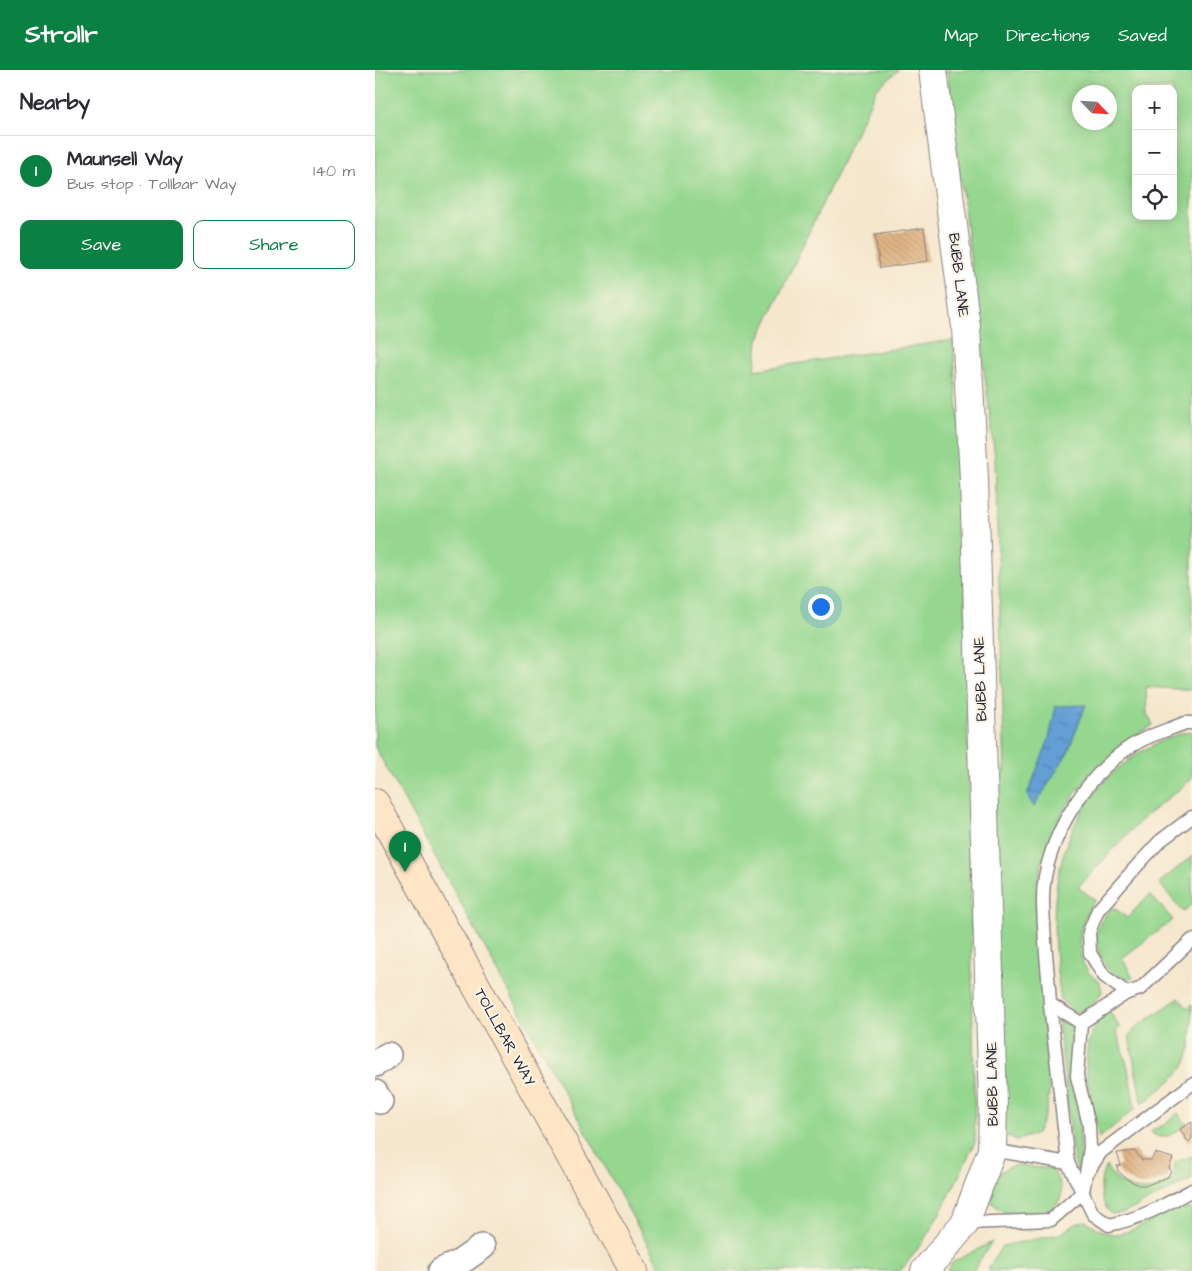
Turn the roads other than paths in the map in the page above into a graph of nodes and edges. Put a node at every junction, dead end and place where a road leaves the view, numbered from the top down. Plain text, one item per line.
1 (933, 70) edge
2 (1192, 723) edge
3 (375, 803) edge
4 (1192, 817) edge
5 (1192, 940) edge
6 (1127, 993) junction
7 (1050, 1004) junction
8 (1081, 1023) junction
9 (1192, 1084) edge
10 (992, 1150) junction
11 (1068, 1163) junction
12 (1087, 1173) junction
13 (1192, 1190) edge
14 (1083, 1192) junction
15 (965, 1222) junction
16 (482, 1247) dead end
17 (454, 1268) edge
18 (634, 1271) edge
19 (925, 1271) edge

1 - 10 street, BUBB LANE
2 - 7 lane
3 - 18 main road, TOLLBAR WAY
4 - 6 lane
5 - 6 lane
6 - 8 lane
7 - 8 lane
7 - 11 lane
8 - 12 lane
9 - 12 lane
10 - 11 lane
10 - 15 street, BUBB LANE
11 - 14 lane
12 - 14 lane
13 - 14 lane
14 - 15 lane
15 - 19 street, BUBB LANE
16 - 17 street

